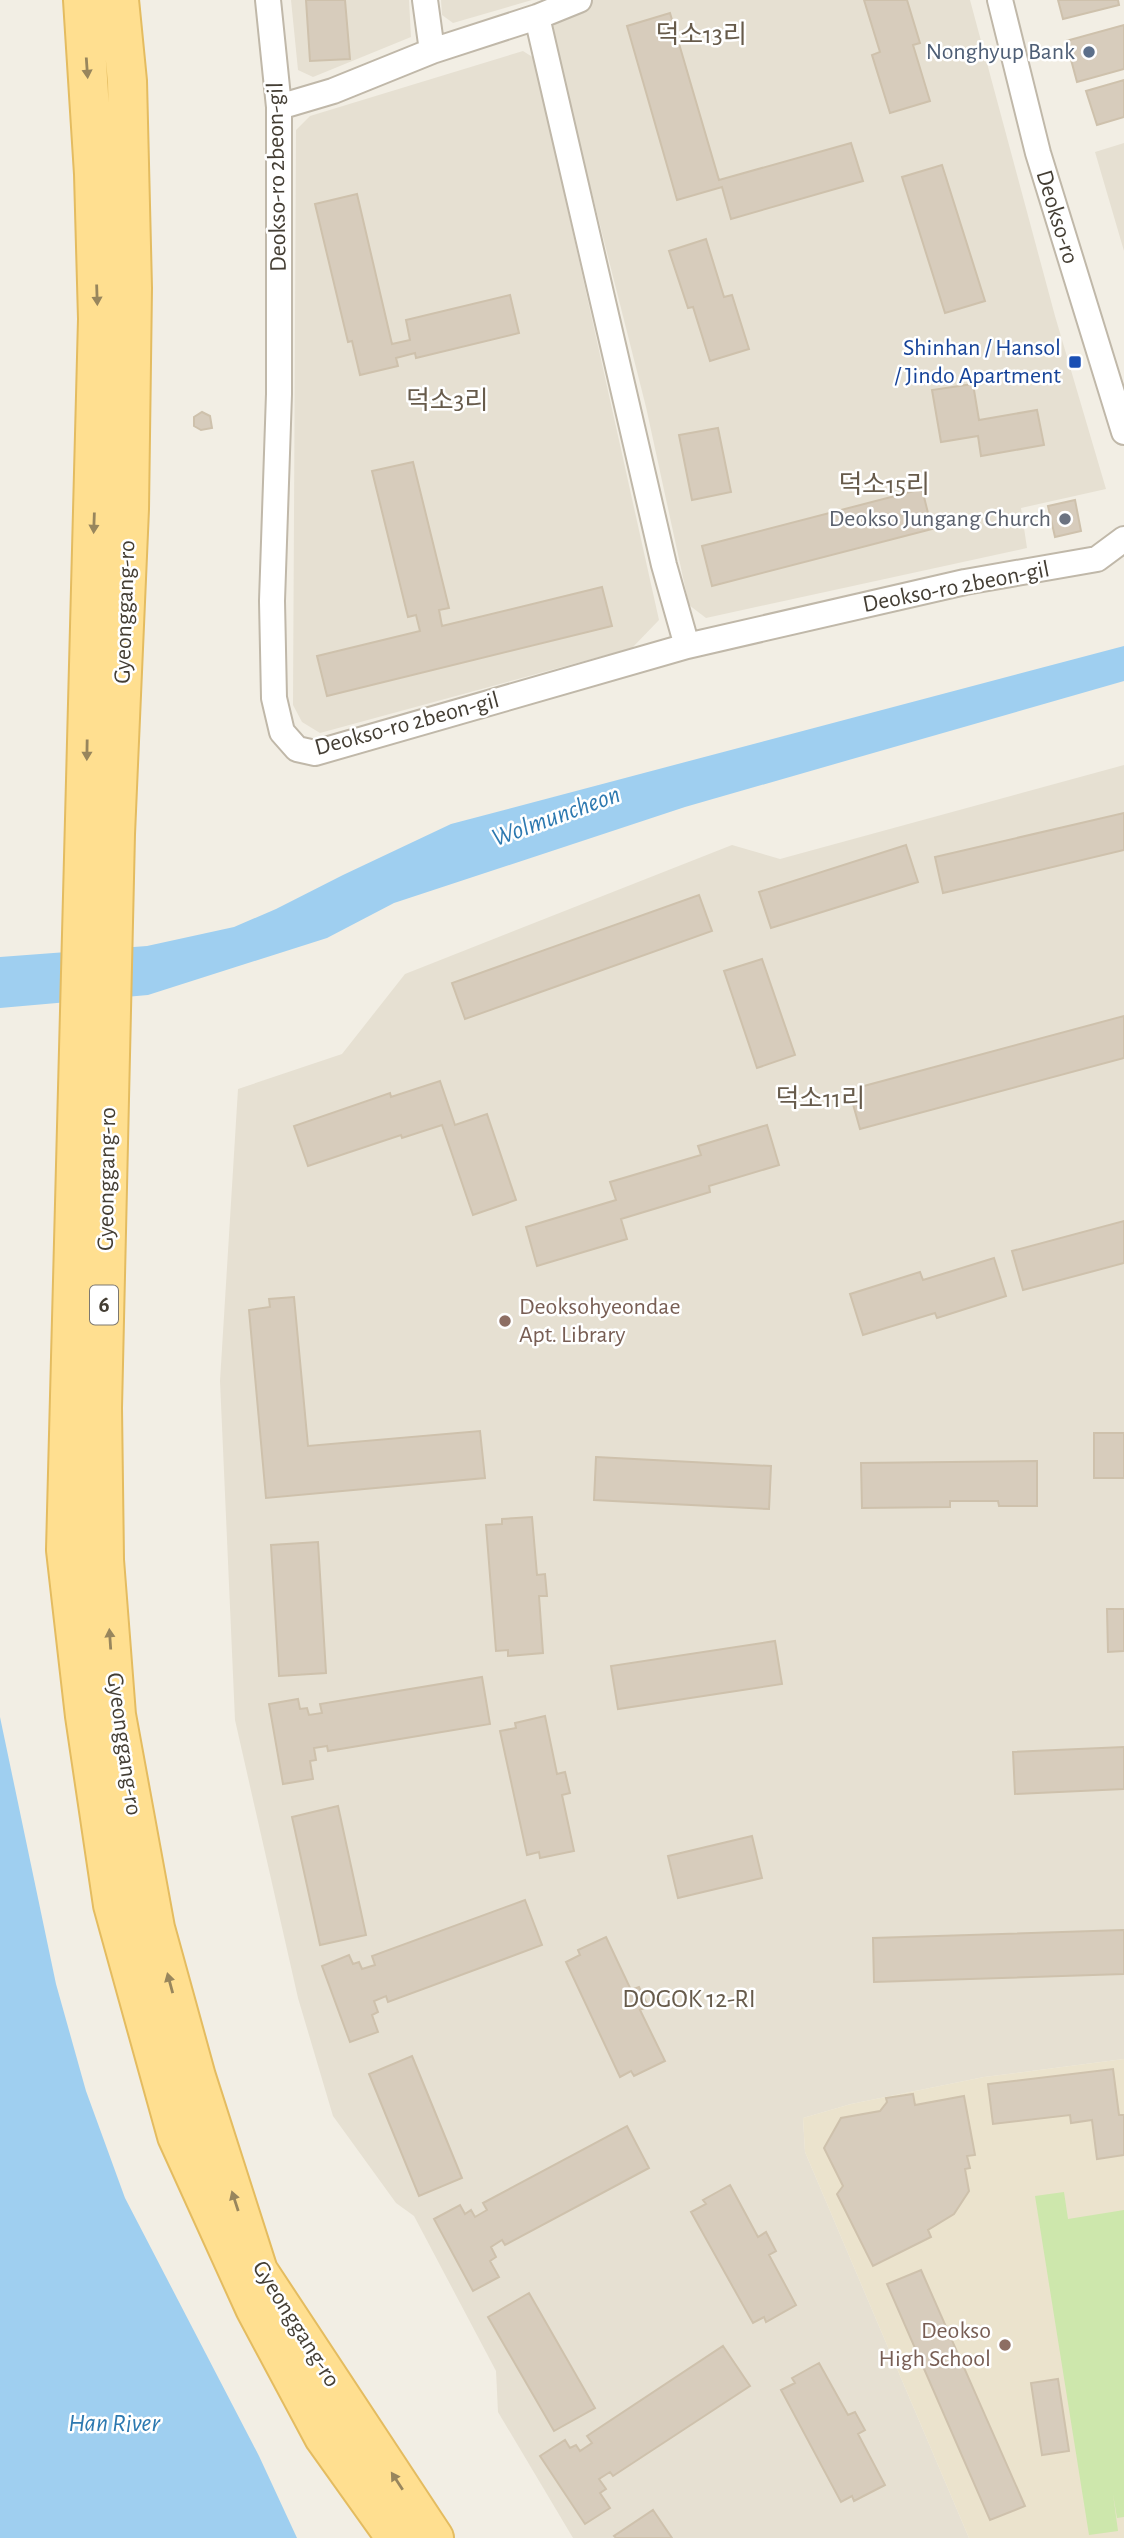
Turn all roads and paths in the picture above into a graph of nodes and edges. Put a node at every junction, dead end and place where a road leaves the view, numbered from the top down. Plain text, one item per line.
1 (83, 0) edge
2 (119, 0) edge
3 (268, 0) edge
4 (425, 0) edge
5 (579, 0) edge
6 (1000, 0) edge
7 (537, 17) junction
8 (432, 51) junction
9 (279, 107) junction
10 (1124, 432) edge
11 (1124, 539) edge
12 (687, 646) junction
13 (396, 2538) edge
14 (434, 2538) edge

1 -> 13 main road, Gyeonggang-ro / 6
14 -> 2 main road, Gyeonggang-ro / 6
3 - 9 street, Deokso-ro 2beon-gil
4 - 8 street
5 - 7 street
6 - 10 street, Deokso-ro
7 - 8 street
7 - 12 street
8 - 9 street
9 - 12 street, Deokso-ro 2beon-gil
11 - 12 street, Deokso-ro 2beon-gil

